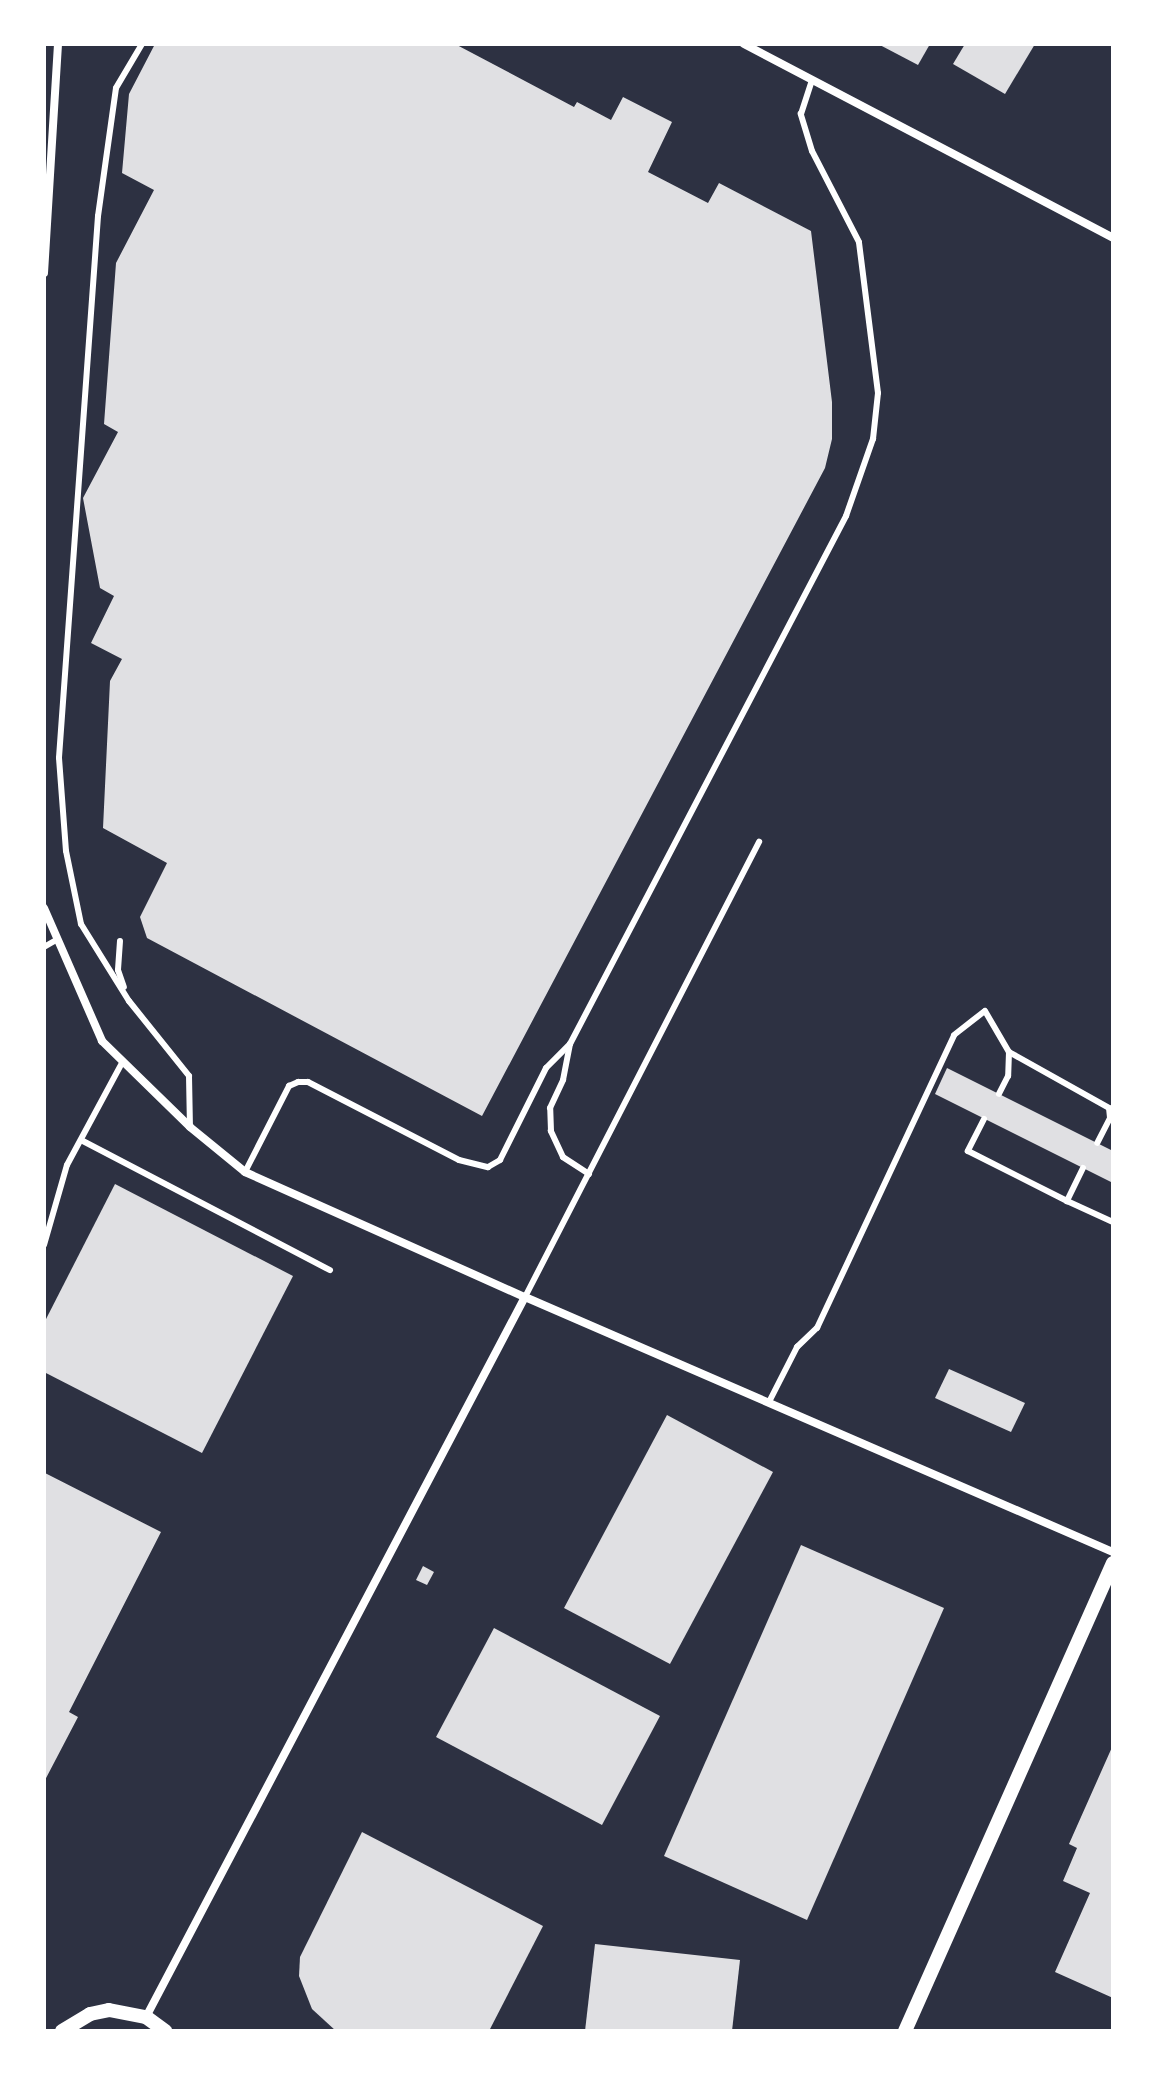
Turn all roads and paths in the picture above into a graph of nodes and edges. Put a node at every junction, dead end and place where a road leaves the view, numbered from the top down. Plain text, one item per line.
1 (58, 44) edge
2 (142, 44) edge
3 (744, 44) edge
4 (812, 80) junction
5 (1113, 238) edge
6 (44, 273) edge
7 (759, 842) dead end
8 (44, 908) edge
9 (58, 939) junction
10 (120, 941) dead end
11 (44, 947) edge
12 (129, 1001) junction
13 (570, 1044) junction
14 (1009, 1052) junction
15 (123, 1061) junction
16 (999, 1094) dead end
17 (984, 1119) dead end
18 (190, 1127) junction
19 (81, 1140) junction
20 (1097, 1143) dead end
21 (1083, 1168) dead end
22 (245, 1172) junction
23 (589, 1174) junction
24 (1067, 1201) junction
25 (1113, 1222) edge
26 (44, 1245) edge
27 (330, 1270) dead end
28 (525, 1297) junction
29 (769, 1402) junction
30 (1113, 1552) edge
31 (1113, 1563) edge
32 (146, 2017) junction
33 (62, 2031) edge
34 (165, 2031) edge
35 (905, 2031) edge

1 - 6 street
2 - 12 lane
3 - 4 street
4 - 5 street
4 - 13 lane
7 - 23 lane
8 - 9 street
9 - 11 lane
9 - 15 street
10 - 12 lane
12 - 18 lane
13 - 22 lane
13 - 23 lane
14 - 16 lane
14 - 20 lane
14 - 29 lane
15 - 18 street
15 - 19 lane
17 - 24 lane
18 - 22 street
19 - 26 lane
19 - 27 lane
21 - 24 lane
22 - 28 street
23 - 28 lane
24 - 25 lane
28 - 29 street
28 - 32 street
29 - 30 street
31 - 35 street
32 - 33 street
32 - 34 street

